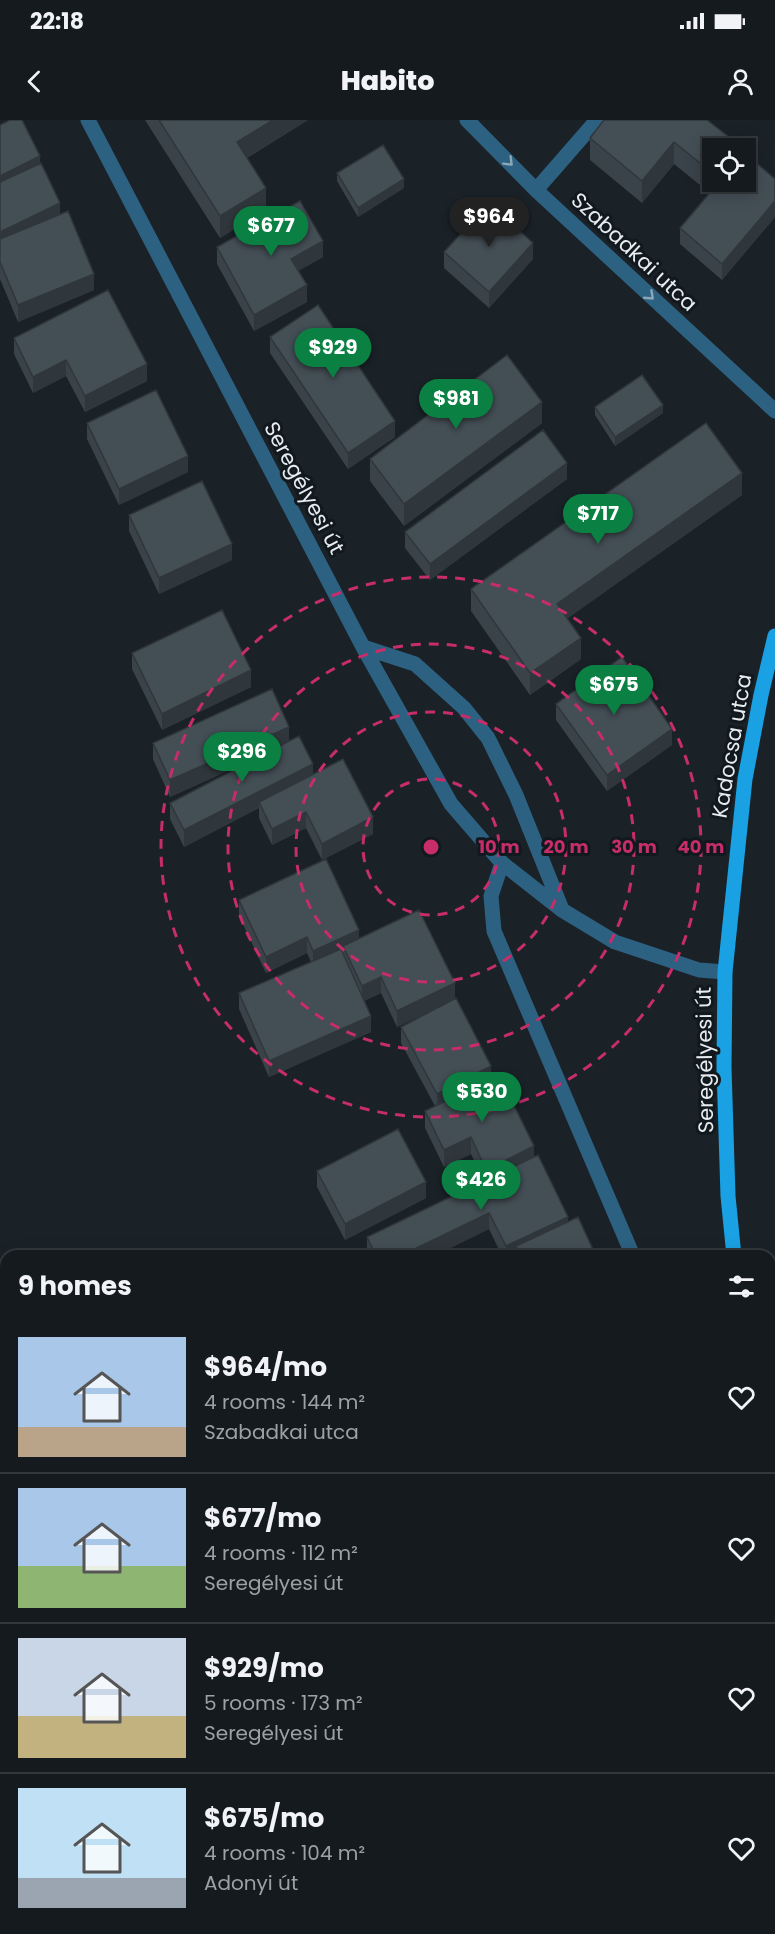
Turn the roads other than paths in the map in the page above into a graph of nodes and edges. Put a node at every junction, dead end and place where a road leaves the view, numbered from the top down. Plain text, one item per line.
1 (88, 120) edge
2 (467, 120) edge
3 (597, 120) edge
4 (536, 190) junction
5 (775, 411) edge
6 (775, 636) edge
7 (363, 647) junction
8 (502, 863) junction
9 (562, 910) junction
10 (725, 972) junction
11 (630, 1250) edge
12 (733, 1250) edge

1 - 7 street, Seregélyesi út
2 -> 4 street, Szabadkai utca
3 - 4 street
4 -> 5 street, Szabadkai utca
6 - 10 main road, Kadocsa utca
7 - 8 street, Seregélyesi út
7 - 9 street
8 - 9 street, Seregélyesi út
8 - 11 street
9 - 10 street, Seregélyesi út
10 - 12 main road, Seregélyesi út

